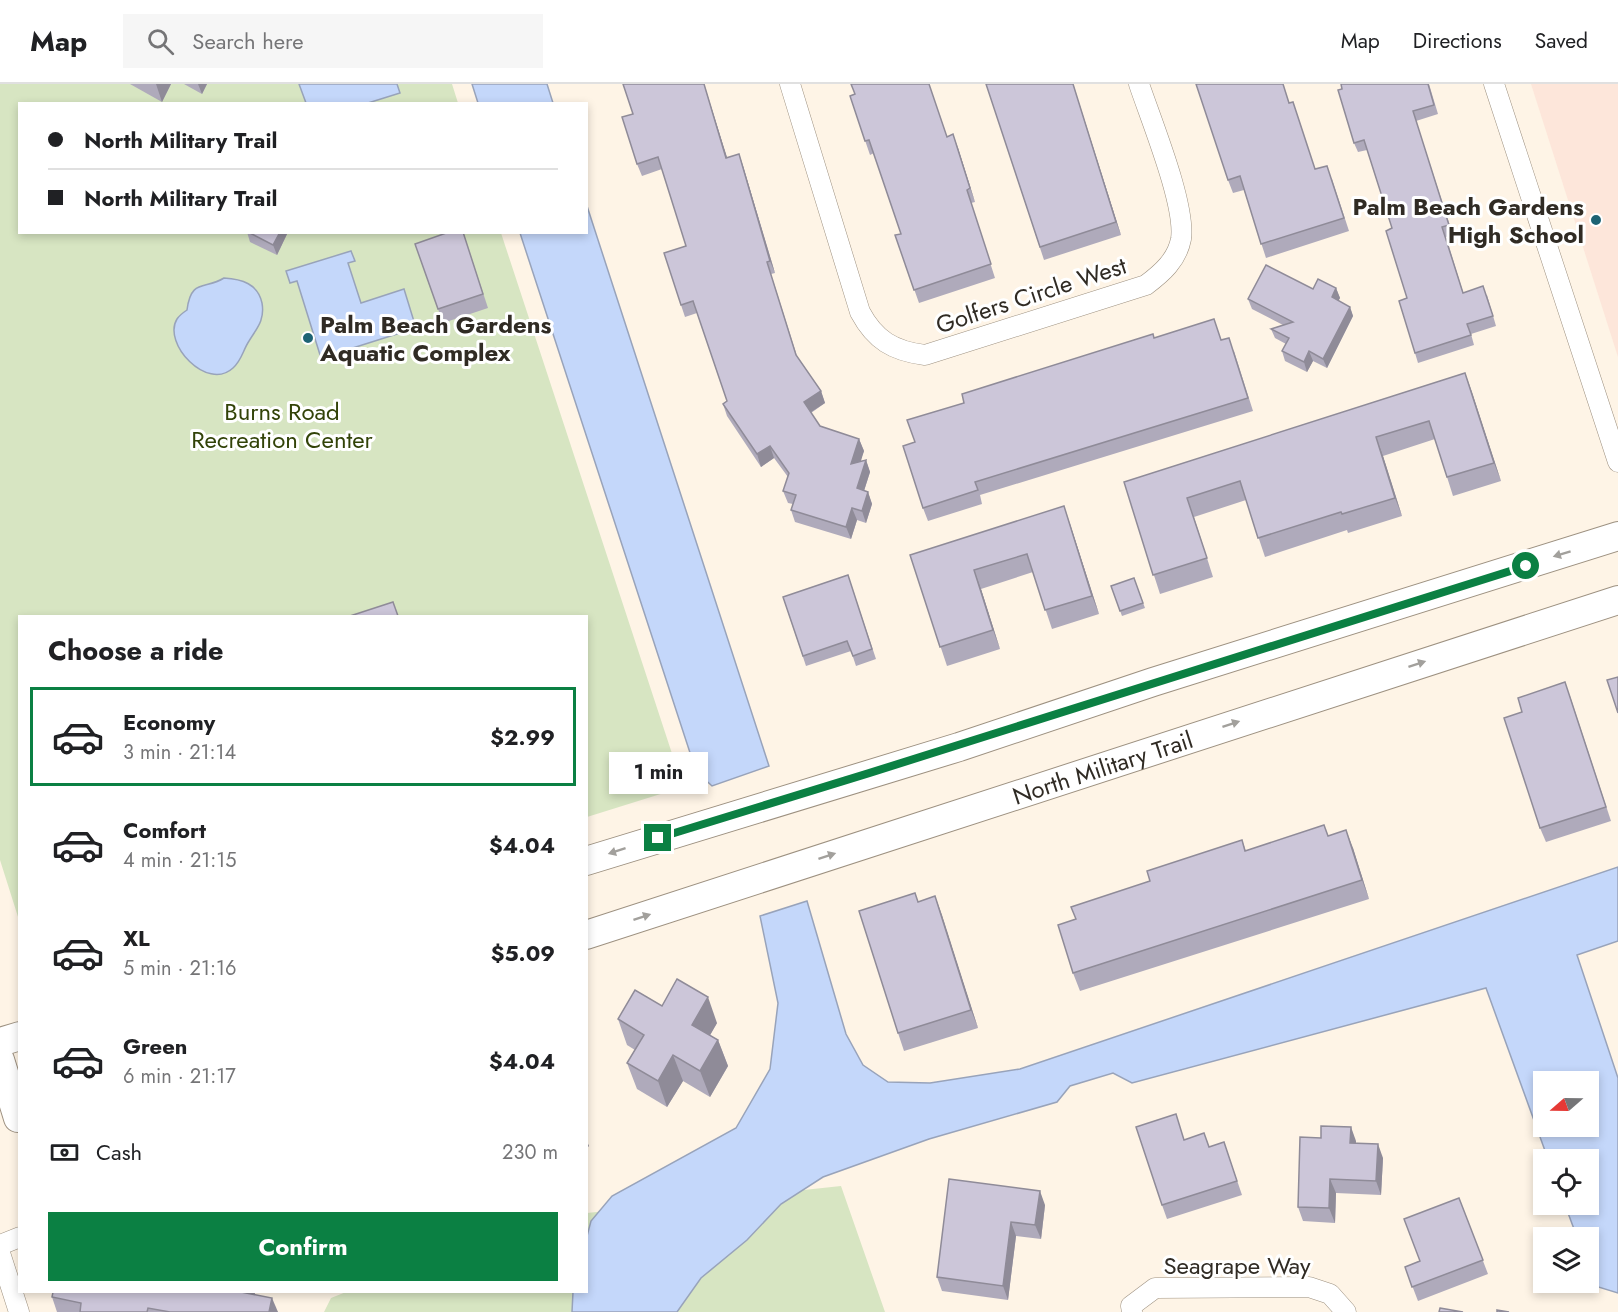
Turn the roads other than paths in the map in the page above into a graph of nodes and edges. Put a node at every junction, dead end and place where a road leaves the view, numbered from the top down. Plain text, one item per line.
1 (790, 84) edge
2 (1139, 84) edge
3 (1494, 84) edge
4 (1618, 462) edge
5 (1618, 536) edge
6 (1618, 600) edge
7 (588, 860) edge
8 (588, 934) edge
9 (18, 1037) edge
10 (0, 1042) edge
11 (0, 1060) edge
12 (14, 1120) edge
13 (18, 1238) edge
14 (0, 1245) edge
15 (0, 1254) edge
16 (19, 1312) edge
17 (1132, 1312) edge
18 (1346, 1312) edge

1 - 2 street, Golfers Circle West
3 - 4 street
5 -> 7 main road
8 -> 6 main road, North Military Trail
9 - 10 main road
11 - 12 main road
13 - 14 street
15 - 16 street
17 - 18 street, Seagrape Way

